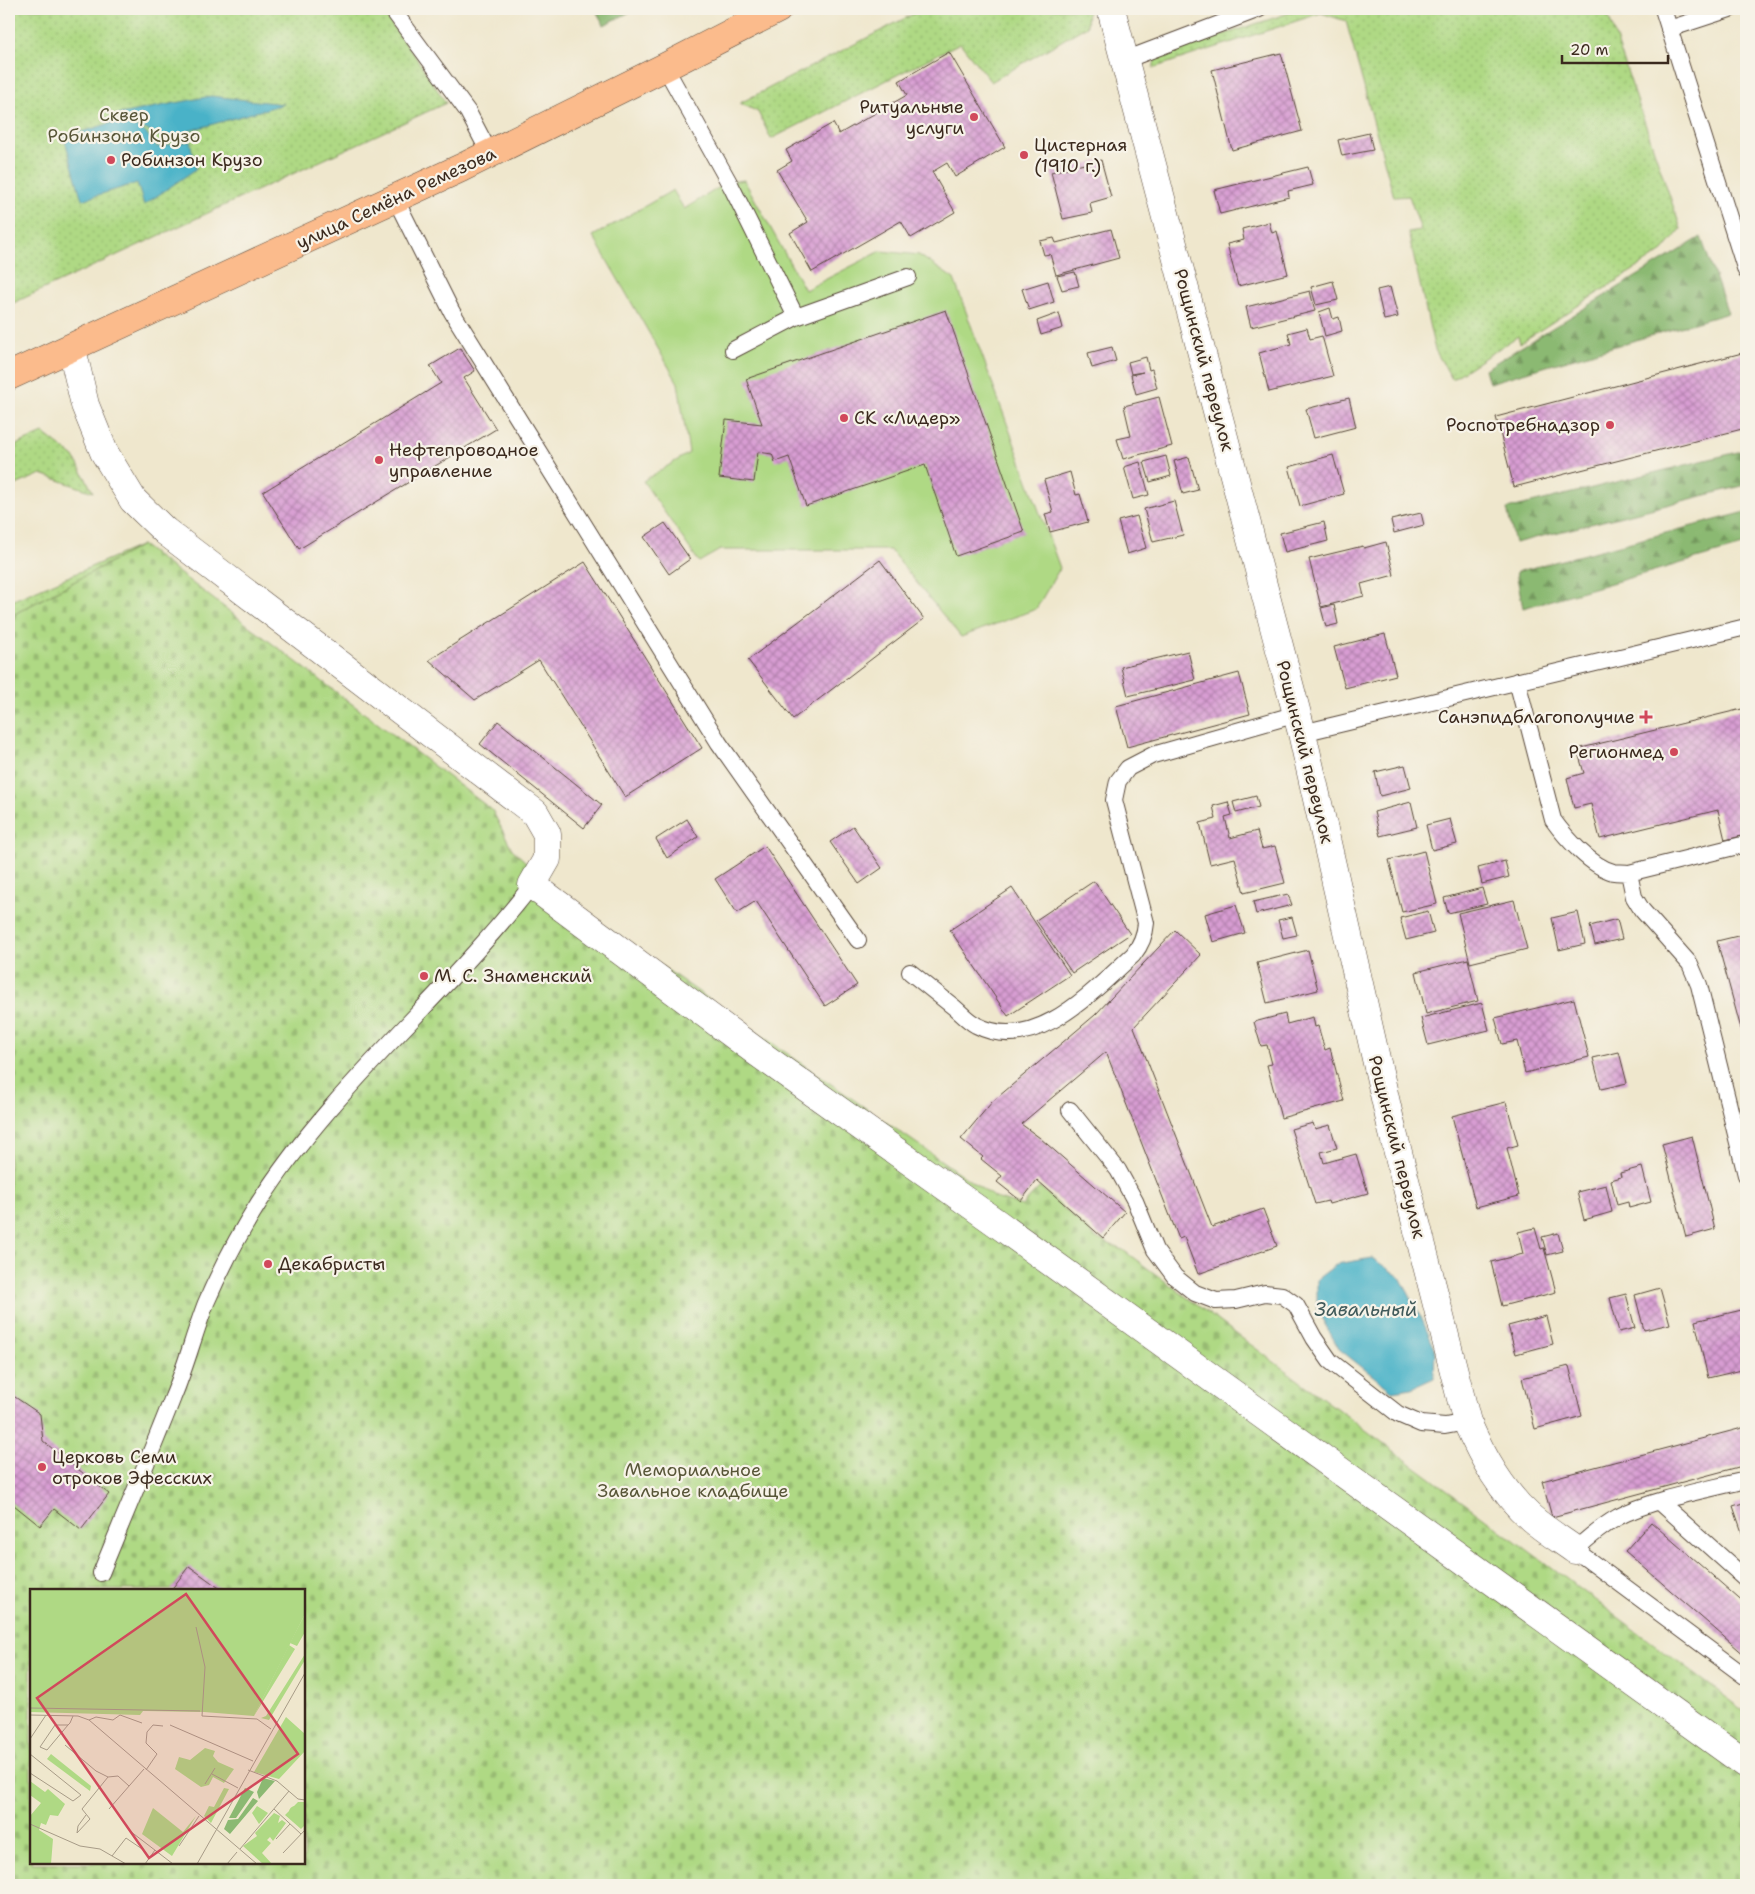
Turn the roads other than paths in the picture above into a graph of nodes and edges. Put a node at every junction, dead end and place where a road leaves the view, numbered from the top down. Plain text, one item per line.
1 (392, 9) edge
2 (778, 9) edge
3 (1111, 9) edge
4 (1259, 9) edge
5 (1662, 9) edge
6 (1730, 9) edge
7 (1669, 29) junction
8 (1125, 60) junction
9 (665, 67) junction
10 (490, 154) junction
11 (396, 198) junction
12 (1746, 272) edge
13 (908, 277) dead end
14 (796, 317) junction
15 (72, 349) junction
16 (733, 350) dead end
17 (9, 376) edge
18 (1746, 627) edge
19 (1517, 681) junction
20 (1300, 723) junction
21 (1746, 844) edge
22 (1629, 872) junction
23 (532, 885) junction
24 (858, 940) dead end
25 (910, 972) dead end
26 (1070, 1110) dead end
27 (1746, 1174) edge
28 (1467, 1422) junction
29 (1746, 1480) edge
30 (1660, 1502) junction
31 (1575, 1550) junction
32 (101, 1573) dead end
33 (1746, 1579) edge
34 (1746, 1677) edge
35 (1746, 1764) edge

1 - 10 lane
2 - 9 main road, улица Семёна Ремезова
3 - 8 street, Рощинский переулок
4 - 8 lane
5 - 7 lane
6 - 7 lane
7 - 12 lane
8 - 20 street, Рощинский переулок
9 - 10 main road, улица Семёна Ремезова
9 - 14 lane
10 - 11 main road, улица Семёна Ремезова
11 - 15 main road, улица Семёна Ремезова
11 - 24 lane
13 - 14 lane
14 - 16 lane
15 - 17 main road, улица Семёна Ремезова
15 - 23 street
18 - 19 lane
19 - 20 lane
19 - 22 lane
20 - 25 lane
20 - 28 street, Рощинский переулок
21 - 22 lane
22 - 27 lane
23 - 32 lane
23 - 35 street
26 - 28 lane
28 - 31 street, Рощинский переулок
29 - 30 lane
30 - 31 lane
30 - 33 lane
31 - 34 lane

